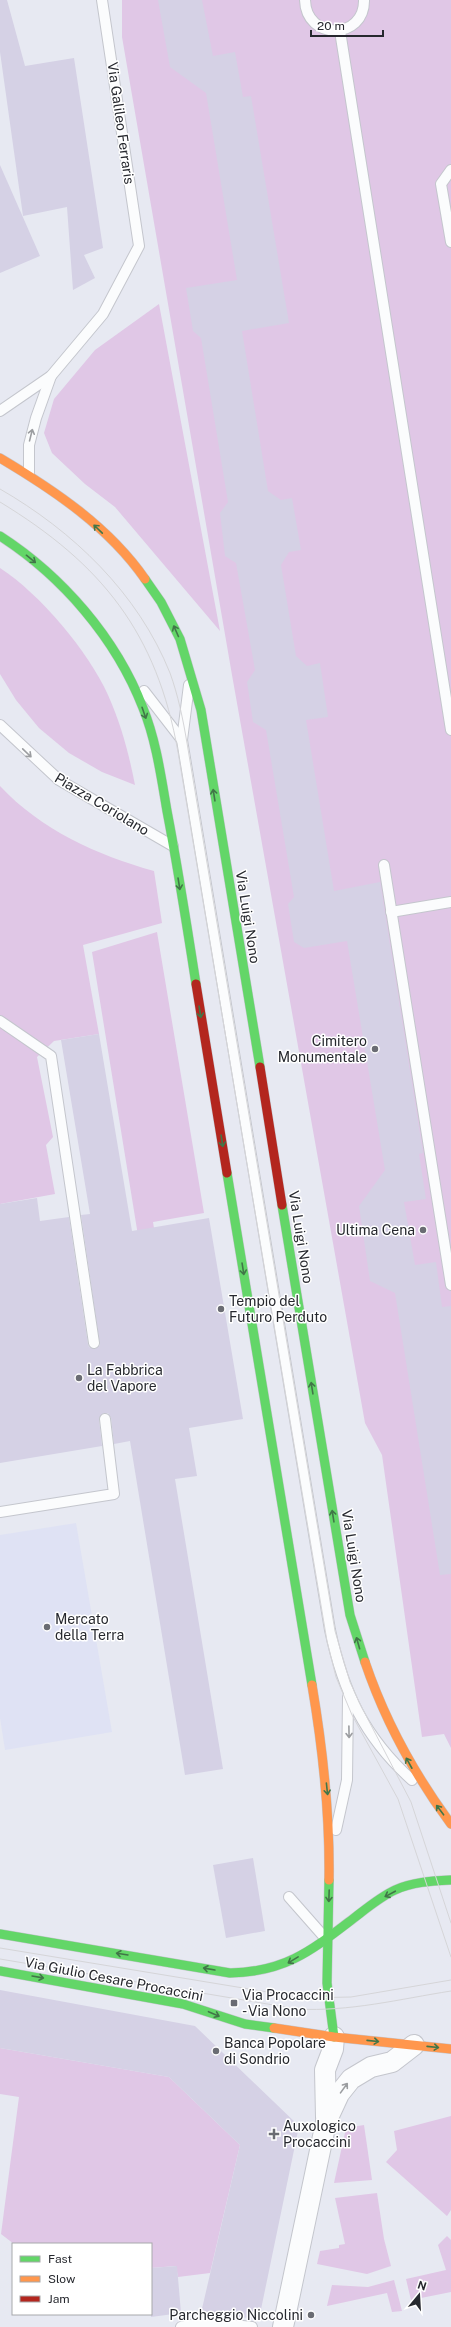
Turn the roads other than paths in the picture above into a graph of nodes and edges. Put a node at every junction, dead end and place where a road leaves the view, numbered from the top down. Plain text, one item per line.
1 (102, 0) edge
2 (305, 0) edge
3 (364, 0) edge
4 (340, 31) junction
5 (451, 170) edge
6 (451, 242) edge
7 (51, 376) junction
8 (0, 411) edge
9 (0, 458) edge
10 (29, 474) junction
11 (0, 536) edge
12 (122, 665) junction
13 (191, 668) junction
14 (0, 725) edge
15 (451, 730) edge
16 (182, 740) junction
17 (173, 846) junction
18 (384, 865) dead end
19 (451, 902) edge
20 (391, 912) junction
21 (0, 1020) edge
22 (446, 1228) edge
23 (451, 1285) edge
24 (94, 1343) dead end
25 (105, 1419) dead end
26 (0, 1512) edge
27 (348, 1693) junction
28 (429, 1796) junction
29 (451, 1824) edge
30 (330, 1857) junction
31 (451, 1880) edge
32 (289, 1897) dead end
33 (0, 1934) edge
34 (327, 1940) junction
35 (0, 1971) edge
36 (334, 2037) junction
37 (414, 2045) junction
38 (451, 2048) edge
39 (326, 2122) junction
40 (181, 2327) edge
41 (252, 2327) edge
42 (283, 2327) edge

1 - 7 lane, Via Galileo Ferraris
2 - 4 lane
3 - 4 lane
4 - 15 lane
5 - 6 lane
7 - 8 lane
10 -> 7 lane
9 - 10 main road
13 -> 10 main road
11 -> 12 main road
12 - 16 lane
12 -> 17 main road
13 - 16 lane
28 -> 13 main road, Via Luigi Nono
14 -> 17 lane, Piazza Coriolano
16 - 27 lane
17 -> 30 main road
18 - 20 lane
19 - 20 lane
20 - 22 lane
21 - 24 lane
22 - 23 lane
25 - 26 lane
27 - 28 lane
27 -> 30 lane
29 -> 28 main road, Via Luigi Nono
30 -> 34 main road
31 -> 34 main road, Via Giulio Cesare Procaccini
32 - 34 lane
34 -> 33 main road, Via Giulio Cesare Procaccini
34 - 36 main road
35 -> 36 main road, Via Giulio Cesare Procaccini
36 -> 37 main road, Via Giulio Cesare Procaccini
36 - 39 street
37 -> 38 main road, Via Giulio Cesare Procaccini
39 -> 37 street
39 - 42 street
40 - 41 lane

